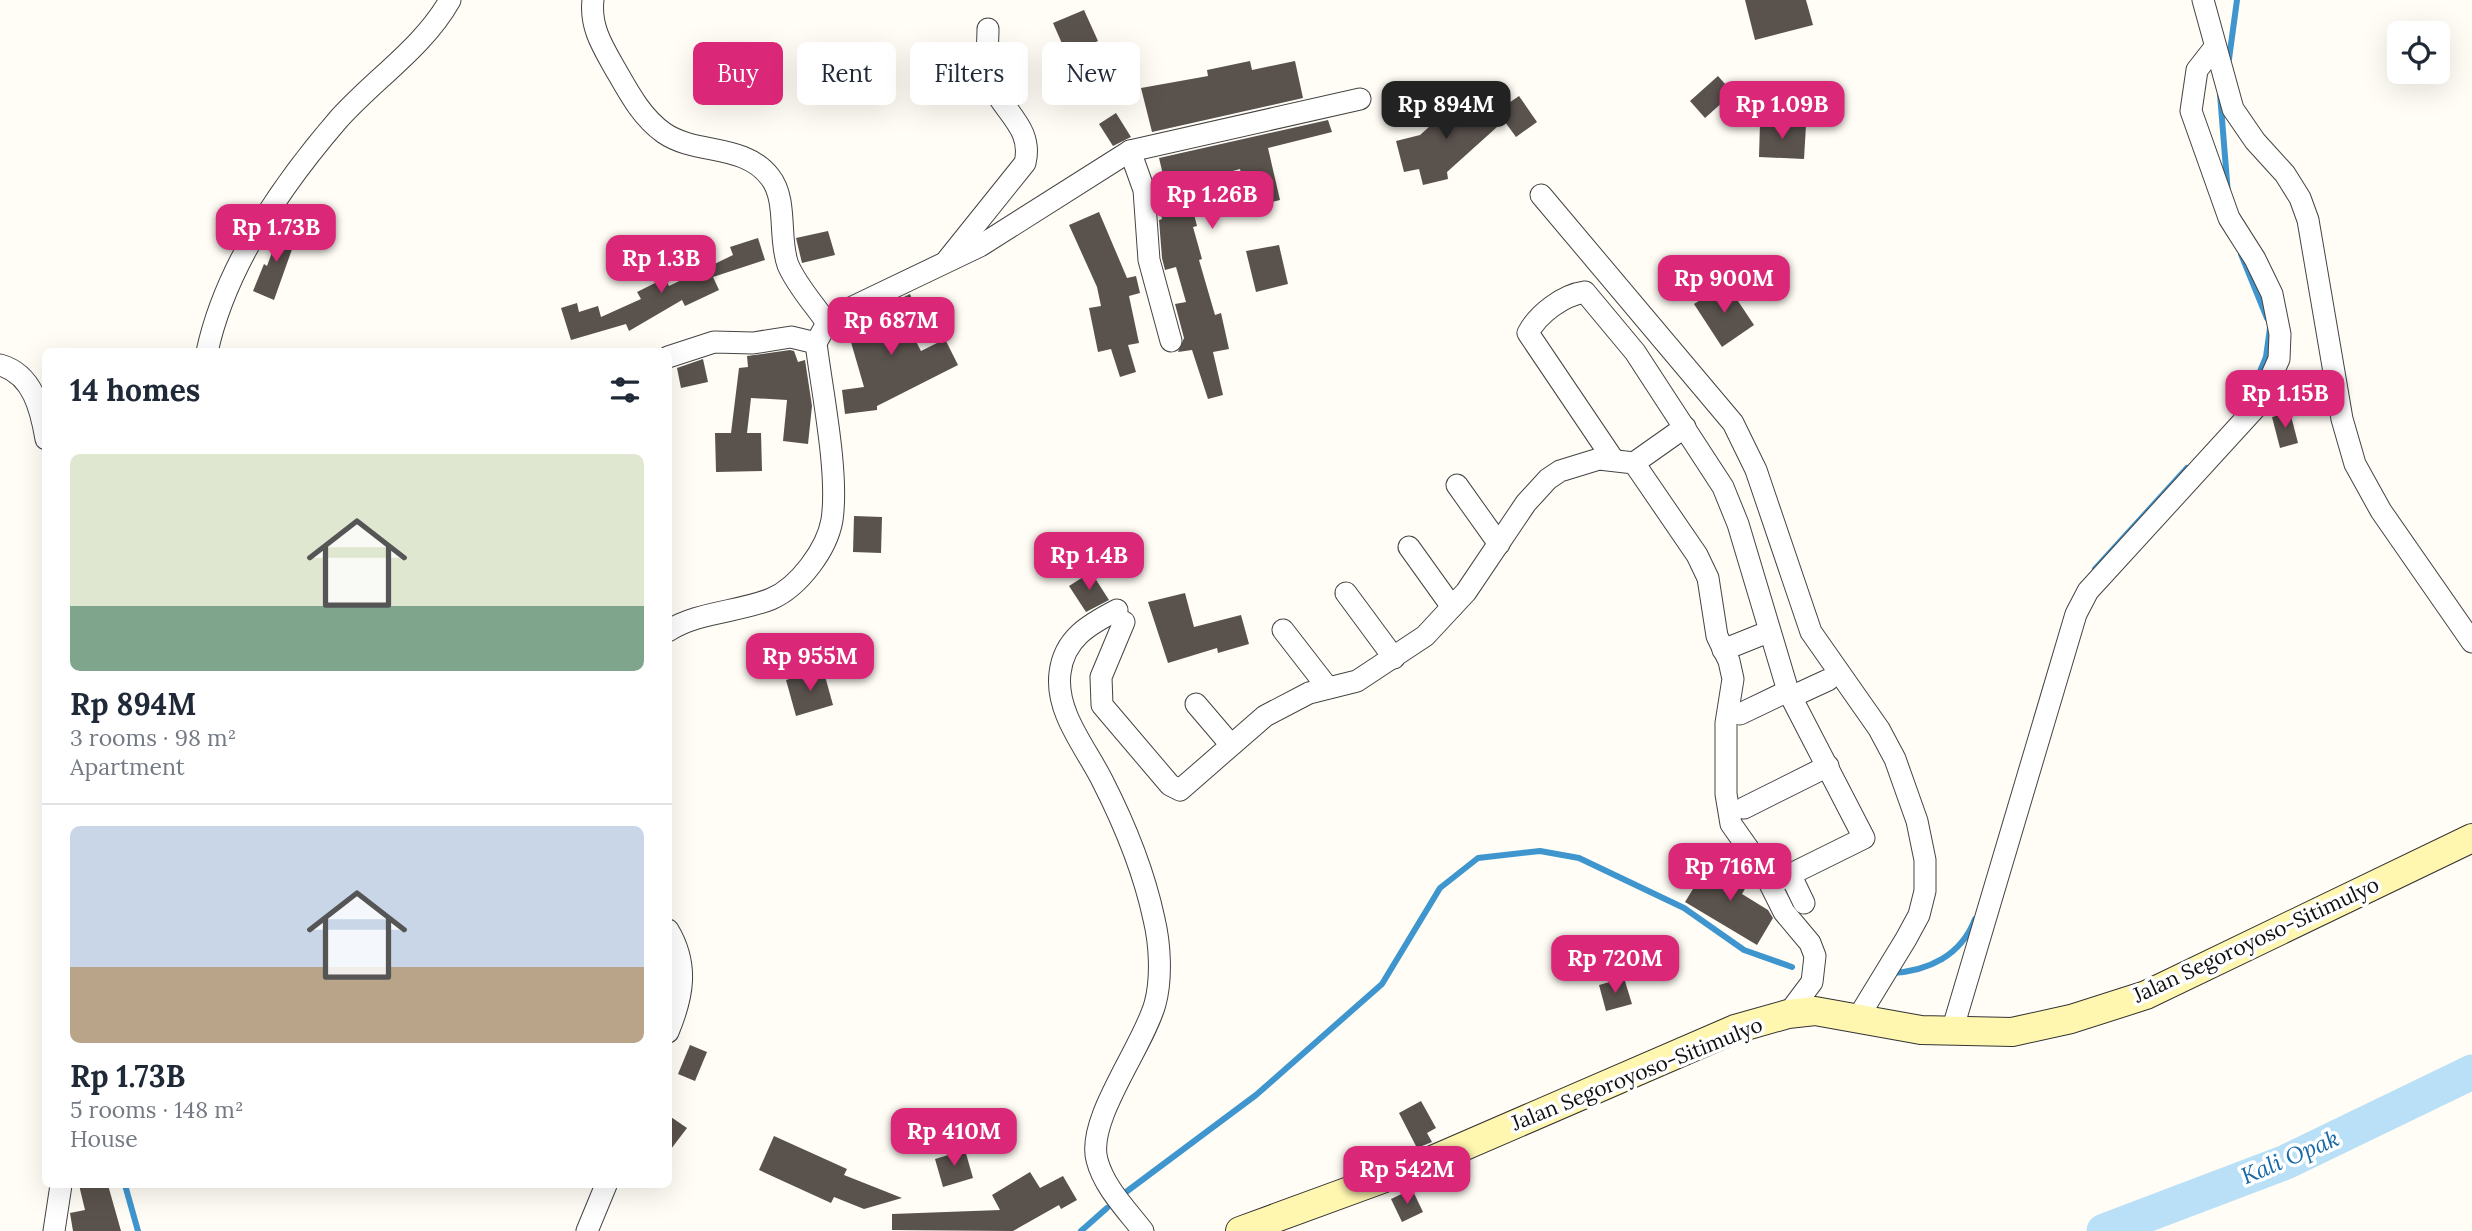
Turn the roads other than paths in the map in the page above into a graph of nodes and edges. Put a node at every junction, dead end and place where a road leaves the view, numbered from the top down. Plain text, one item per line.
1 (450, 0) edge
2 (593, 0) edge
3 (2203, 0) edge
4 (988, 29) dead end
5 (2215, 47) junction
6 (1360, 99) dead end
7 (1130, 151) junction
8 (1541, 195) dead end
9 (945, 263) junction
10 (827, 323) junction
11 (1171, 341) dead end
12 (816, 343) junction
13 (209, 348) edge
14 (672, 356) edge
15 (0, 365) edge
16 (42, 424) edge
17 (1685, 428) junction
18 (1623, 461) junction
19 (1457, 485) dead end
20 (1499, 544) junction
21 (1409, 547) dead end
22 (1346, 593) dead end
23 (1452, 607) junction
24 (672, 630) edge
25 (1283, 630) dead end
26 (1768, 632) junction
27 (2472, 642) edge
28 (1723, 650) junction
29 (1394, 658) junction
30 (1828, 680) dead end
31 (1328, 688) junction
32 (1789, 694) junction
33 (1196, 704) dead end
34 (1740, 714) dead end
35 (1231, 745) junction
36 (1828, 766) junction
37 (1739, 778) dead end
38 (2472, 838) edge
39 (1804, 903) dead end
40 (672, 939) edge
41 (1788, 1014) junction
42 (1859, 1016) junction
43 (672, 1020) edge
44 (1952, 1031) junction
45 (61, 1188) edge
46 (605, 1188) edge
47 (54, 1231) edge
48 (587, 1231) edge
49 (1143, 1231) edge
50 (1240, 1231) edge

1 - 13 street
2 - 10 street
3 - 5 street
4 - 9 street
5 - 27 street
5 - 44 street
6 - 7 street
7 - 9 street
7 - 11 street
8 - 42 street
9 - 10 street
10 - 12 street
12 - 14 street
12 - 24 street
15 - 16 street
17 - 18 street
17 - 18 street
17 - 26 street
18 - 20 street
18 - 28 street
19 - 20 street
20 - 23 street
21 - 23 street
22 - 29 street
23 - 29 street
25 - 31 street
26 - 28 street
26 - 32 street
28 - 41 street
29 - 31 street
30 - 32 street
31 - 35 street
32 - 34 street
32 - 36 street
33 - 35 street
35 - 49 street
36 - 37 street
36 - 39 street
38 - 44 main road, Jalan Segoroyoso-Sitimulyo
40 - 43 street
41 - 42 main road, Jalan Segoroyoso-Sitimulyo
41 - 50 main road, Jalan Segoroyoso-Sitimulyo
42 - 44 main road, Jalan Segoroyoso-Sitimulyo
45 - 47 street
46 - 48 street

